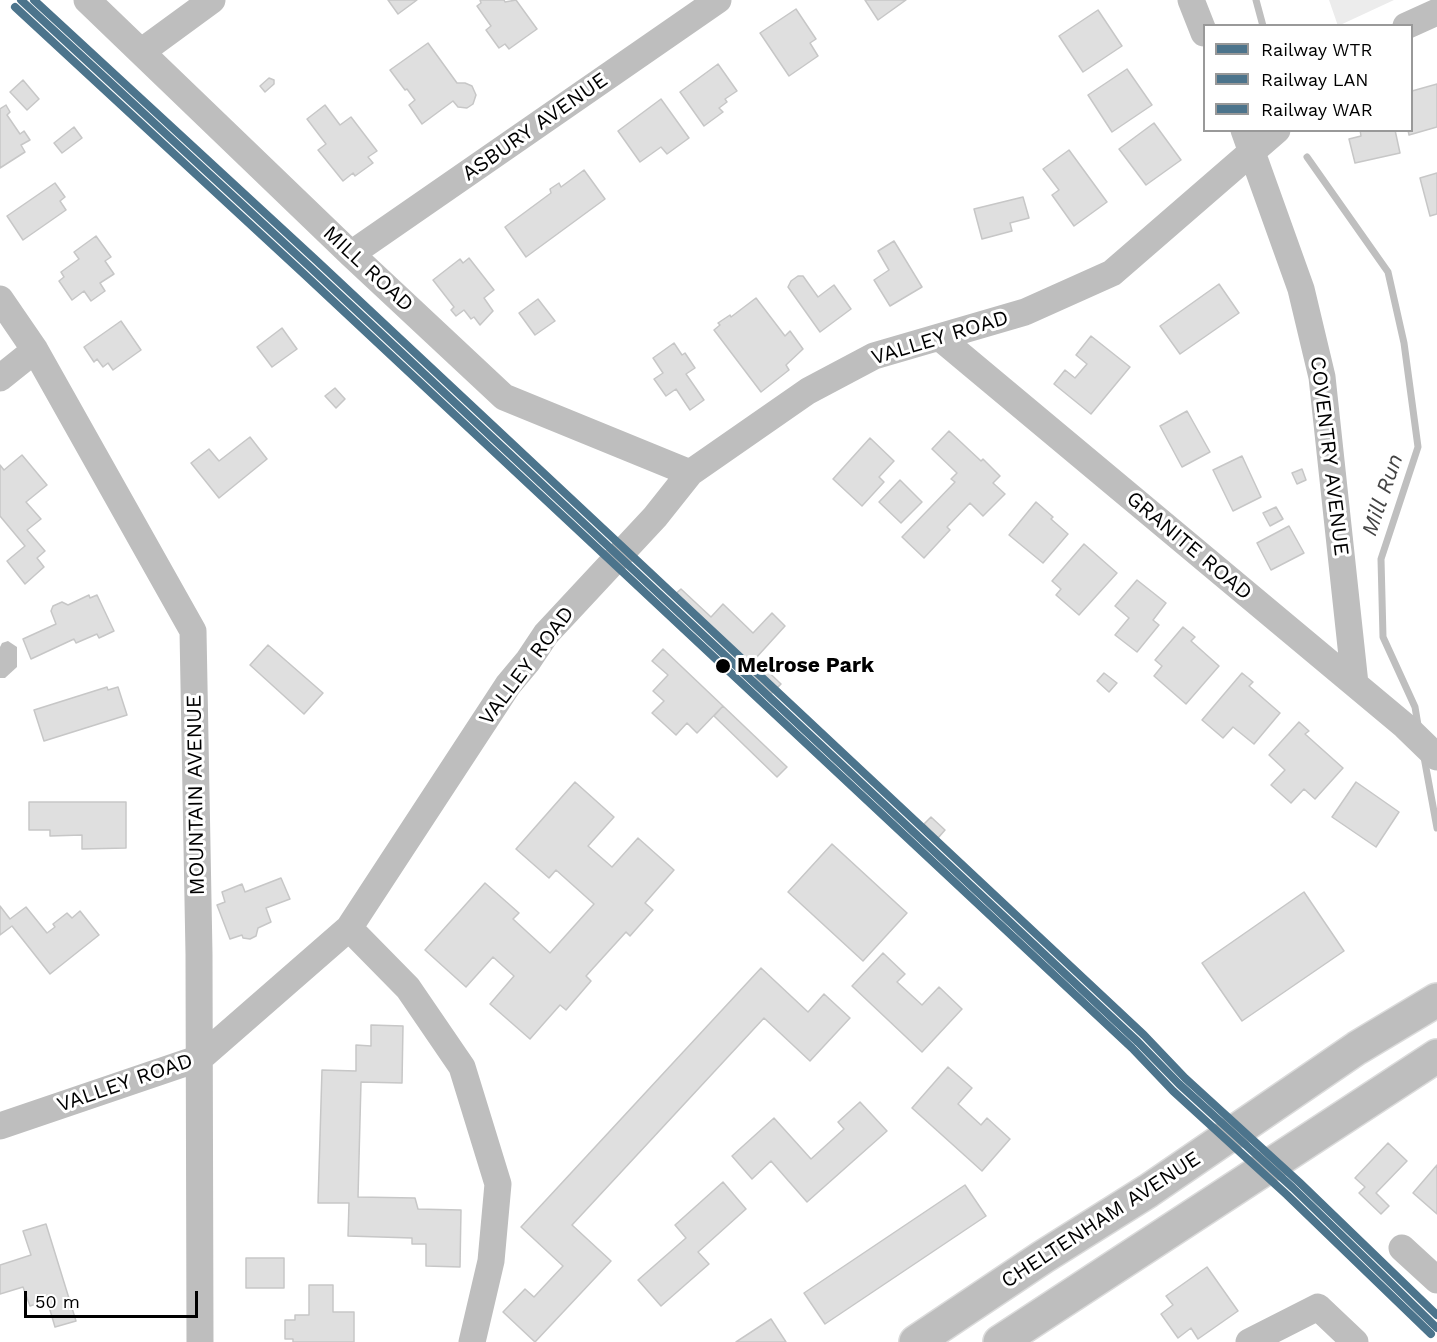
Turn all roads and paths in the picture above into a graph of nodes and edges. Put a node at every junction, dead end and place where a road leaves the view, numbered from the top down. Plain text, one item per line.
1 (87, 0) edge
2 (212, 0) edge
3 (718, 0) edge
4 (1191, 0) edge
5 (1437, 12) edge
6 (1410, 24) edge
7 (1203, 30) edge
8 (141, 52) junction
9 (1272, 132) edge
10 (1248, 142) edge
11 (351, 254) junction
12 (0, 299) edge
13 (939, 337) junction
14 (35, 350) junction
15 (0, 378) edge
16 (690, 473) junction
17 (1355, 684) junction
18 (1435, 755) edge
19 (349, 928) junction
20 (1437, 1000) edge
21 (1437, 1056) edge
22 (200, 1058) junction
23 (0, 1126) edge
24 (1402, 1248) dead end
25 (1437, 1280) edge
26 (200, 1342) edge
27 (472, 1342) edge
28 (916, 1342) edge
29 (1000, 1342) edge
30 (1249, 1342) edge
31 (1354, 1342) edge

1 - 8 street, MILL ROAD
2 - 8 street
3 - 11 street, ASBURY AVENUE
4 - 7 street
5 - 6 street
8 - 11 street, MILL ROAD
9 - 10 street, VALLEY ROAD
10 - 13 street, VALLEY ROAD
10 - 17 street, COVENTRY AVENUE
11 - 16 street, MILL ROAD
12 - 14 street, MOUNTAIN AVENUE
13 - 16 street, VALLEY ROAD
13 - 17 street, GRANITE ROAD
14 - 15 street
14 - 22 street, MOUNTAIN AVENUE
16 - 19 street, VALLEY ROAD
17 - 18 street, GRANITE ROAD
19 - 22 street, VALLEY ROAD
19 - 27 street
20 - 28 highway, CHELTENHAM AVENUE
21 - 29 highway
22 - 23 street, VALLEY ROAD
22 - 26 street, MOUNTAIN AVENUE
24 - 25 street
30 - 31 street

